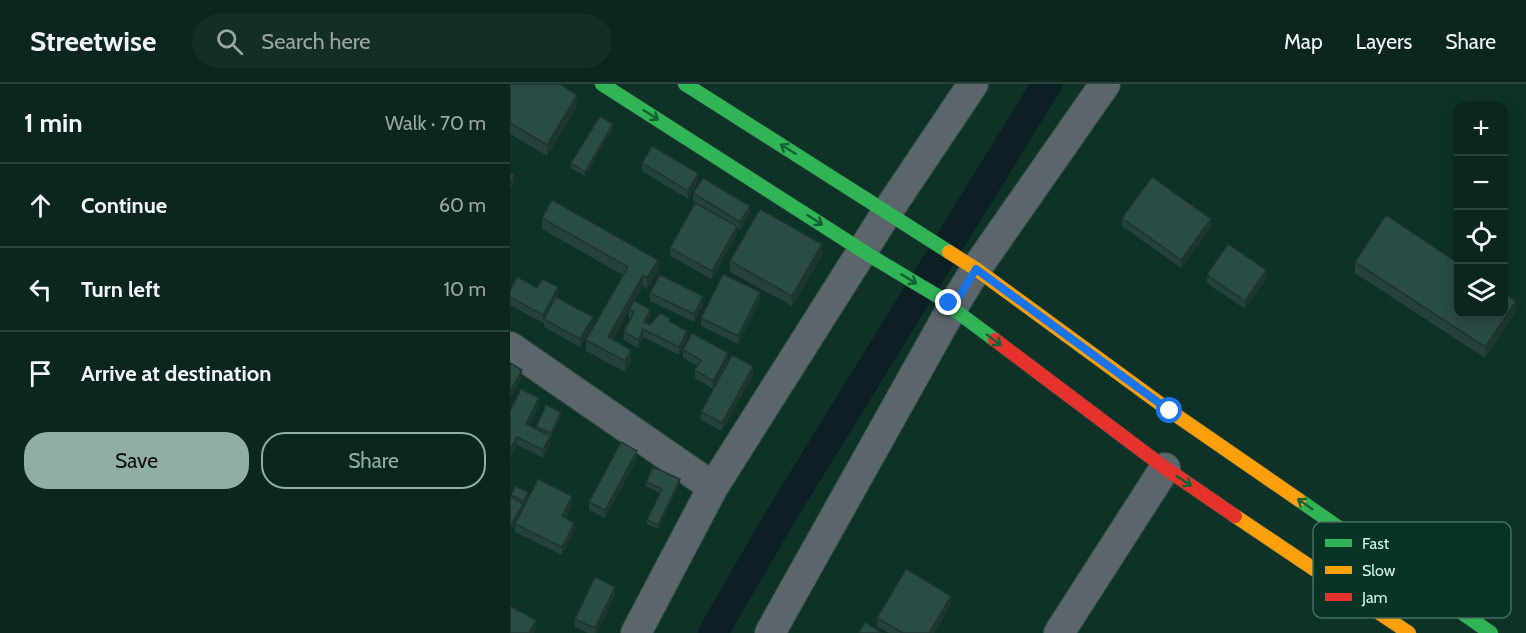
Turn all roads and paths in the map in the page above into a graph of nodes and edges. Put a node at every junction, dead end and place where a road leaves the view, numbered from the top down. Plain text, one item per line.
1 (602, 84) edge
2 (685, 84) edge
3 (973, 84) edge
4 (1105, 84) edge
5 (888, 213) junction
6 (866, 253) junction
7 (971, 266) junction
8 (950, 305) junction
9 (510, 347) edge
10 (1165, 468) junction
11 (713, 487) junction
12 (1330, 522) edge
13 (1313, 568) edge
14 (1387, 618) edge
15 (1469, 618) edge
16 (636, 633) edge
17 (770, 633) edge
18 (1059, 633) edge
19 (1409, 633) edge
20 (1491, 633) edge

1 -> 6 main road
5 -> 2 main road
3 - 5 street
4 - 7 street
5 - 6 street
5 - 7 main road
6 -> 8 main road
6 - 11 street
7 - 8 street
12 -> 7 main road
8 -> 10 main road
8 - 17 street
9 - 11 street
10 -> 13 main road
10 - 18 street
11 - 16 street
14 -> 19 main road
20 -> 15 main road

